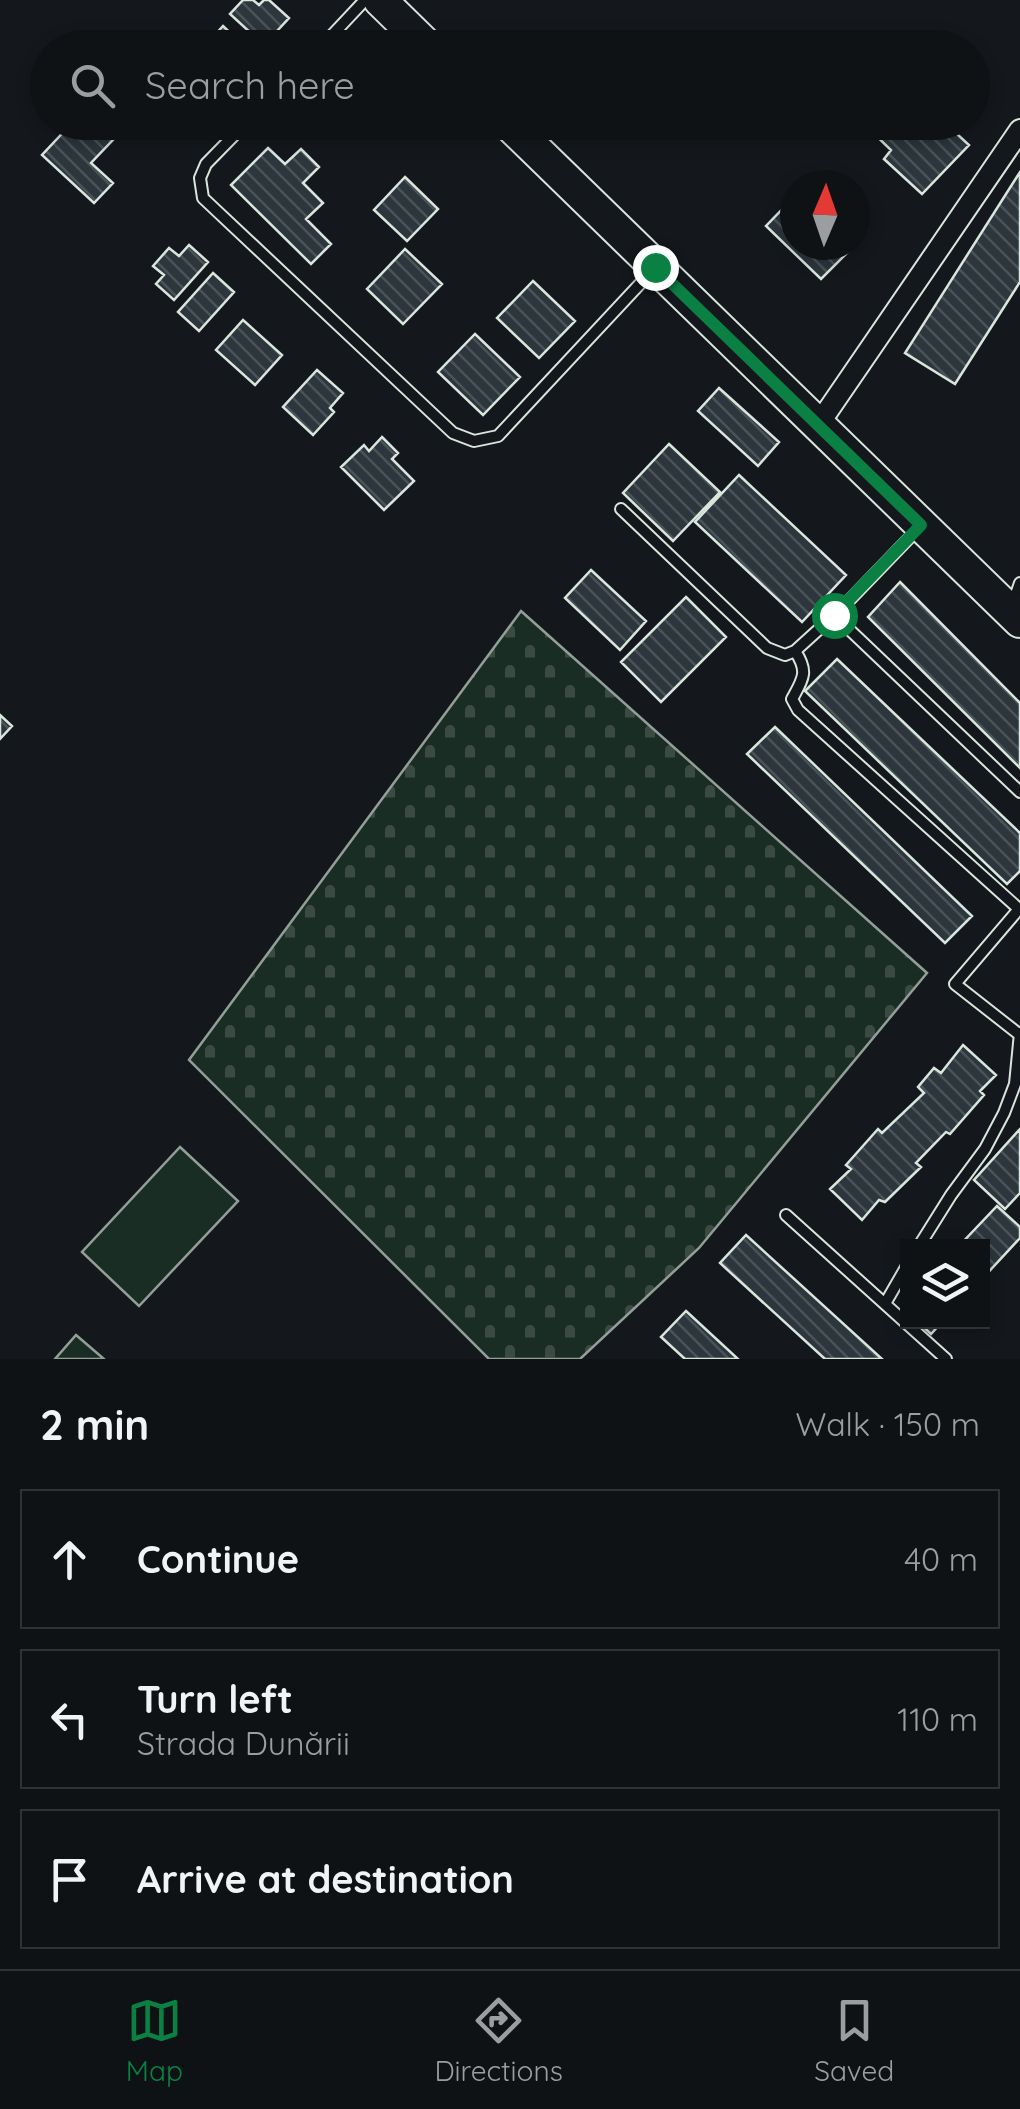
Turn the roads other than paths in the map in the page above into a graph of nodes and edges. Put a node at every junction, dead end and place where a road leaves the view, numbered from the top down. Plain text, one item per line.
1 (365, 0) edge
2 (380, 0) edge
3 (337, 30) edge
4 (411, 30) edge
5 (1020, 130) edge
6 (229, 140) edge
7 (524, 140) edge
8 (655, 267) junction
9 (818, 425) junction
10 (621, 508) dead end
11 (921, 525) junction
12 (1017, 607) edge
13 (834, 615) junction
14 (795, 651) junction
15 (1020, 792) edge
16 (1020, 909) edge
17 (1020, 921) edge
18 (1020, 1034) edge
19 (786, 1215) dead end
20 (923, 1239) edge
21 (900, 1278) edge
22 (886, 1302) junction
23 (946, 1359) edge

1 - 3 lane
2 - 4 main road
5 - 9 street
6 - 8 lane
7 - 8 main road
8 - 9 main road
9 - 11 main road
10 - 14 lane
11 - 12 main road
11 - 13 lane
13 - 14 lane
13 - 15 lane
14 - 16 lane
16 - 17 lane
16 - 18 lane
18 - 20 lane
19 - 22 lane
21 - 22 lane
22 - 23 lane

